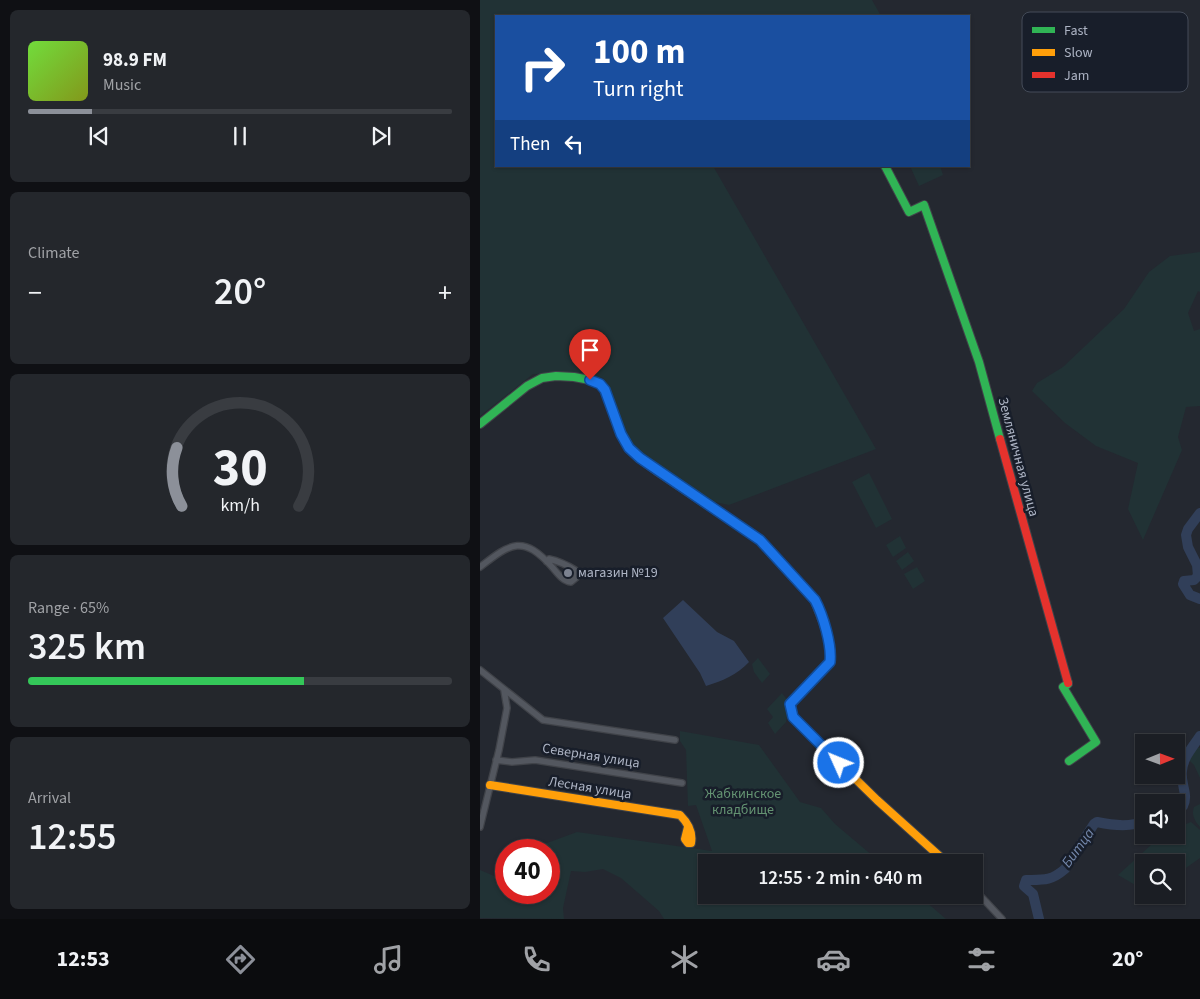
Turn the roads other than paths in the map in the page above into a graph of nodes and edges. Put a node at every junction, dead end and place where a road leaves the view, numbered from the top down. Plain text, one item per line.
1 (886, 167) edge
2 (480, 424) edge
3 (547, 562) junction
4 (480, 567) edge
5 (480, 670) edge
6 (504, 690) junction
7 (515, 698) junction
8 (506, 705) junction
9 (675, 740) dead end
10 (496, 760) junction
11 (1069, 761) dead end
12 (682, 783) dead end
13 (490, 785) junction
14 (687, 823) dead end
15 (480, 827) edge
16 (937, 854) edge
17 (983, 899) edge
18 (1002, 919) edge

1 - 11 street, Земляничная улица
2 - 16 street
3 - 3 street
3 - 4 street
5 - 6 street
6 - 7 street
6 - 8 street
7 - 8 street
7 - 9 street
8 - 10 street
10 - 12 street, Северная улица
10 - 13 street
13 - 14 street, Лесная улица
13 - 15 street
17 - 18 street

